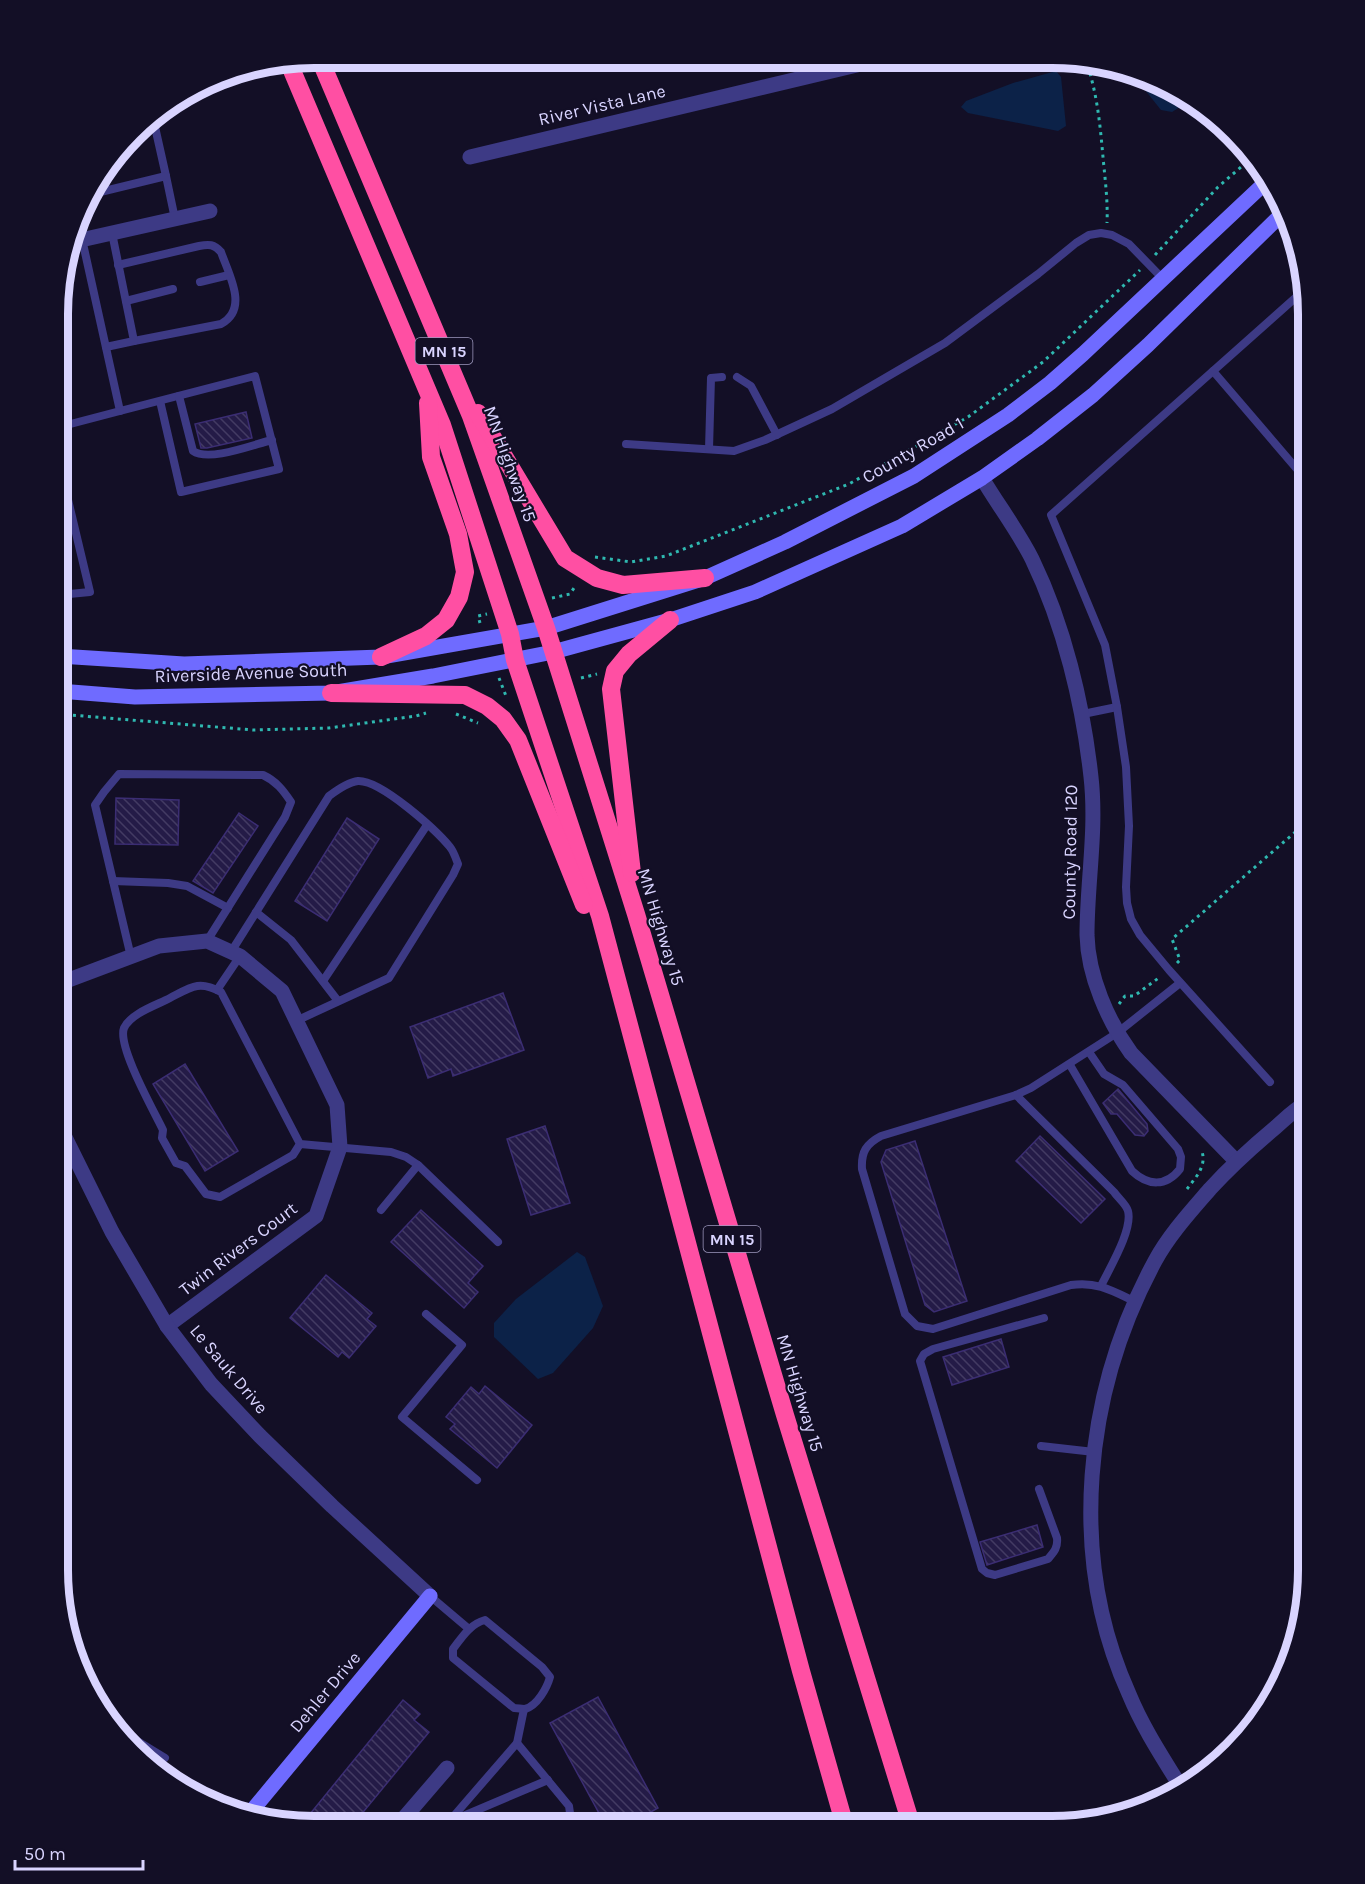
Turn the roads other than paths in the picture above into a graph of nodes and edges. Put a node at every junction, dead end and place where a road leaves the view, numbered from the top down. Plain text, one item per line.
1 (324, 68) edge
2 (844, 68) edge
3 (291, 69) edge
4 (155, 127) edge
5 (470, 157) dead end
6 (166, 177) junction
7 (1262, 186) edge
8 (99, 192) edge
9 (210, 211) dead end
10 (1278, 218) edge
11 (175, 219) junction
12 (112, 233) junction
13 (79, 241) edge
14 (78, 244) edge
15 (118, 265) junction
16 (229, 275) junction
17 (1164, 280) junction
18 (200, 282) dead end
19 (173, 289) dead end
20 (1297, 296) edge
21 (126, 301) junction
22 (134, 341) junction
23 (106, 347) junction
24 (1213, 371) junction
25 (722, 377) dead end
26 (737, 377) dead end
27 (456, 379) junction
28 (427, 389) junction
29 (179, 396) junction
30 (160, 401) junction
31 (120, 411) junction
32 (68, 425) edge
33 (777, 435) junction
34 (272, 440) junction
35 (627, 444) dead end
36 (709, 449) junction
37 (1298, 470) edge
38 (982, 478) junction
39 (68, 500) edge
40 (705, 578) junction
41 (68, 595) edge
42 (670, 620) junction
43 (546, 628) junction
44 (510, 634) junction
45 (553, 652) junction
46 (68, 657) edge
47 (381, 657) junction
48 (515, 660) junction
49 (68, 692) edge
50 (331, 693) junction
51 (1117, 707) junction
52 (1083, 714) junction
53 (427, 825) junction
54 (113, 881) junction
55 (228, 908) junction
56 (256, 912) junction
57 (636, 914) junction
58 (207, 941) junction
59 (236, 954) junction
60 (131, 957) junction
61 (68, 980) edge
62 (617, 980) junction
63 (323, 981) junction
64 (1180, 983) junction
65 (217, 990) junction
66 (338, 1001) junction
67 (296, 1020) junction
68 (1117, 1033) junction
69 (1089, 1052) junction
70 (1070, 1065) junction
71 (1270, 1082) dead end
72 (1016, 1095) junction
73 (1298, 1110) edge
74 (68, 1143) edge
75 (300, 1144) junction
76 (340, 1147) junction
77 (1236, 1161) junction
78 (418, 1165) junction
79 (381, 1210) dead end
80 (498, 1242) dead end
81 (1101, 1286) junction
82 (1136, 1302) junction
83 (426, 1314) dead end
84 (1044, 1318) dead end
85 (167, 1326) junction
86 (1041, 1446) dead end
87 (1094, 1452) junction
88 (477, 1480) dead end
89 (1039, 1489) dead end
90 (430, 1596) junction
91 (469, 1629) junction
92 (524, 1709) junction
93 (137, 1741) edge
94 (517, 1743) junction
95 (165, 1758) dead end
96 (447, 1768) dead end
97 (548, 1780) junction
98 (1177, 1782) edge
99 (253, 1809) edge
100 (406, 1816) edge
101 (454, 1816) edge
102 (465, 1816) edge
103 (570, 1816) edge
104 (842, 1816) edge
105 (909, 1816) edge

1 - 27 highway, MN Highway 15 / MN 15
2 - 5 street, River Vista Lane
3 - 28 highway, MN 15
4 - 6 lane
6 - 8 lane
6 - 11 lane
7 - 17 street, County Road 1
9 - 11 street
10 - 38 street
11 - 12 street
12 - 13 street
12 - 15 lane
14 - 23 lane
15 - 16 lane
15 - 21 lane
16 - 18 lane
16 - 22 lane
17 - 33 lane
17 - 40 street, County Road 1
19 - 21 lane
20 - 24 lane
21 - 22 lane
22 - 23 lane
23 - 31 lane
24 - 37 lane
24 - 51 lane
25 - 36 lane
26 - 33 lane
27 - 40 highway
27 - 43 highway, MN Highway 15 / MN 15
28 - 44 highway, MN 15
28 - 47 highway
29 - 30 lane
29 - 34 lane
29 - 34 lane
30 - 31 lane
30 - 34 lane
31 - 32 lane
33 - 36 lane
35 - 36 lane
38 - 42 street
38 - 52 street, County Road 120
39 - 41 lane
40 - 43 street, County Road 1
42 - 45 street
42 - 57 highway
43 - 44 street, County Road 1
43 - 45 highway, MN Highway 15 / MN 15
44 - 47 street, Riverside Avenue South
44 - 48 highway, MN 15
45 - 48 street, Riverside Avenue South
45 - 57 highway, MN Highway 15 / MN 15
46 - 47 street, Riverside Avenue South
48 - 50 street, Riverside Avenue South
48 - 62 highway, MN 15
49 - 50 street, Riverside Avenue South
50 - 62 highway
51 - 52 lane
51 - 64 lane
52 - 68 street, County Road 120
53 - 56 lane
53 - 63 lane
53 - 66 lane
54 - 55 lane
54 - 55 lane
54 - 60 lane
55 - 58 lane
56 - 59 lane
56 - 63 lane
57 - 105 highway, MN Highway 15 / MN 15
58 - 59 street, Twin Rivers Court
58 - 60 street
59 - 65 lane
59 - 67 street, Twin Rivers Court
60 - 61 street
62 - 104 highway, MN 15
63 - 66 lane
64 - 68 lane
64 - 71 lane
65 - 75 lane
65 - 75 lane
66 - 67 lane
67 - 76 street, Twin Rivers Court
68 - 69 lane
68 - 77 street, County Road 120
69 - 70 lane
69 - 70 lane
70 - 72 lane
72 - 81 lane
72 - 81 lane
73 - 77 street
74 - 85 street, Le Sauk Drive
75 - 76 lane
76 - 78 lane
76 - 85 street, Twin Rivers Court
77 - 82 street
78 - 79 lane
78 - 80 lane
81 - 82 lane
82 - 87 street
83 - 88 lane
84 - 89 lane
85 - 90 street, Le Sauk Drive
86 - 87 lane
87 - 98 street
90 - 91 lane
90 - 99 street, Dehler Drive
91 - 92 lane
91 - 92 lane
92 - 94 lane
93 - 95 lane
94 - 97 lane
94 - 101 lane
96 - 100 street
97 - 102 lane
97 - 103 lane

